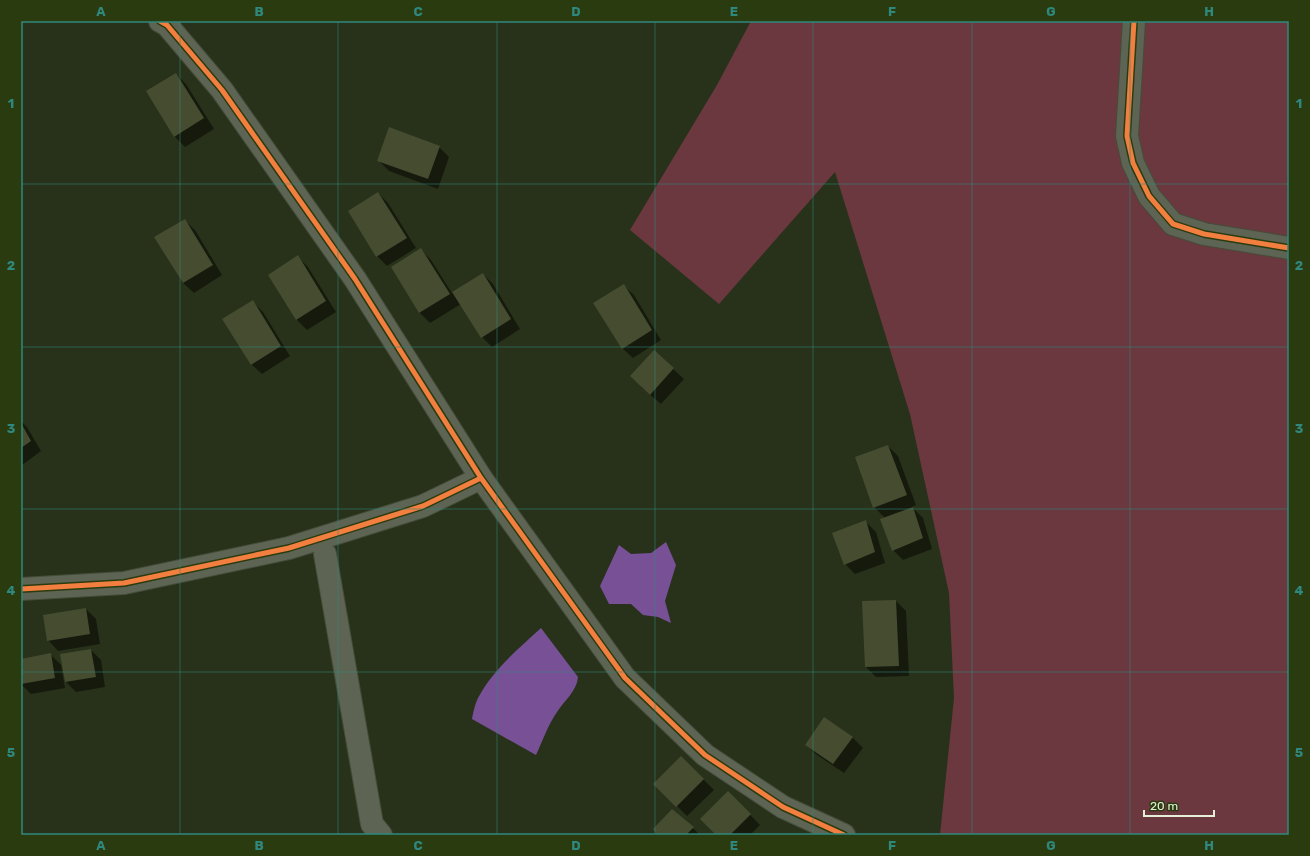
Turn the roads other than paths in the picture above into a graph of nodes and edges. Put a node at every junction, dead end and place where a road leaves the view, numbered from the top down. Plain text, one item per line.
1 (160, 21) edge
2 (1134, 21) edge
3 (1289, 248) edge
4 (481, 478) junction
5 (325, 554) dead end
6 (21, 589) edge
7 (381, 835) edge
8 (844, 835) edge

1 - 4 street
2 - 3 street
4 - 6 street
4 - 8 street
5 - 7 street

